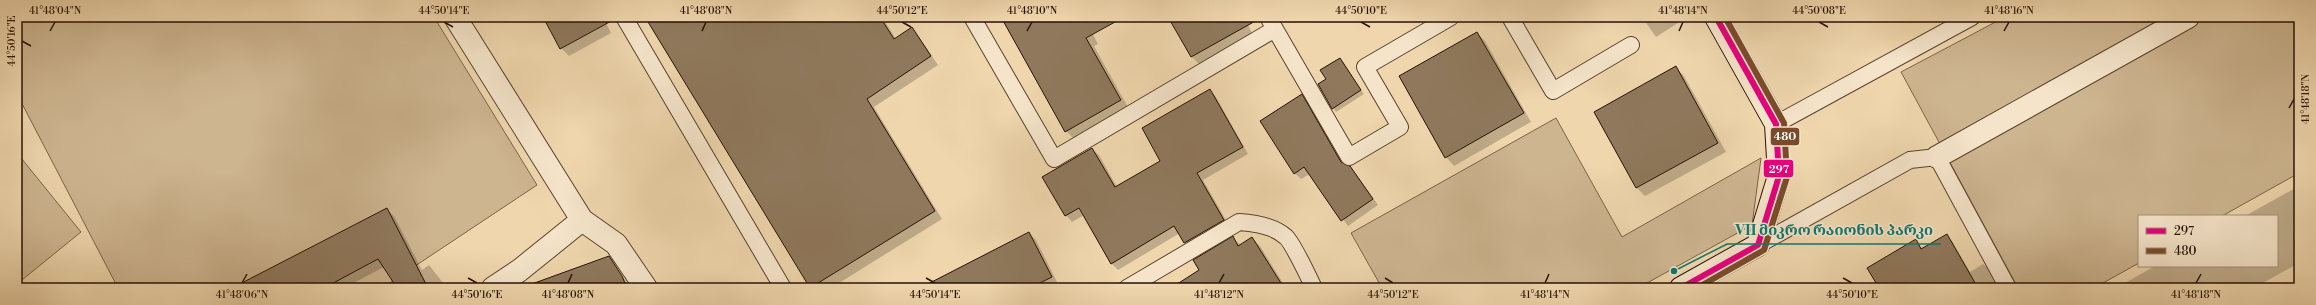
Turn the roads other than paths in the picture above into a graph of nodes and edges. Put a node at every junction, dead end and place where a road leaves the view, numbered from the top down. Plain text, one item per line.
1 (455, 17) edge
2 (624, 17) edge
3 (972, 17) edge
4 (1510, 17) edge
5 (1716, 17) edge
6 (1972, 17) edge
7 (2188, 17) edge
8 (1442, 19) edge
9 (1272, 23) edge
10 (1631, 45) dead end
11 (1776, 124) junction
12 (1937, 157) junction
13 (582, 220) junction
14 (1758, 245) junction
15 (493, 288) edge
16 (646, 288) edge
17 (783, 288) edge
18 (1127, 288) edge
19 (1314, 288) edge
20 (1681, 288) edge
21 (2008, 288) edge

1 - 13 street
2 - 17 lane
3 - 9 lane
4 - 10 lane
5 - 11 street
6 - 11 lane
7 - 12 street
8 - 9 lane
11 - 14 street
12 - 14 lane
12 - 21 lane
13 - 15 street
13 - 16 street
14 - 20 street
18 - 19 lane

